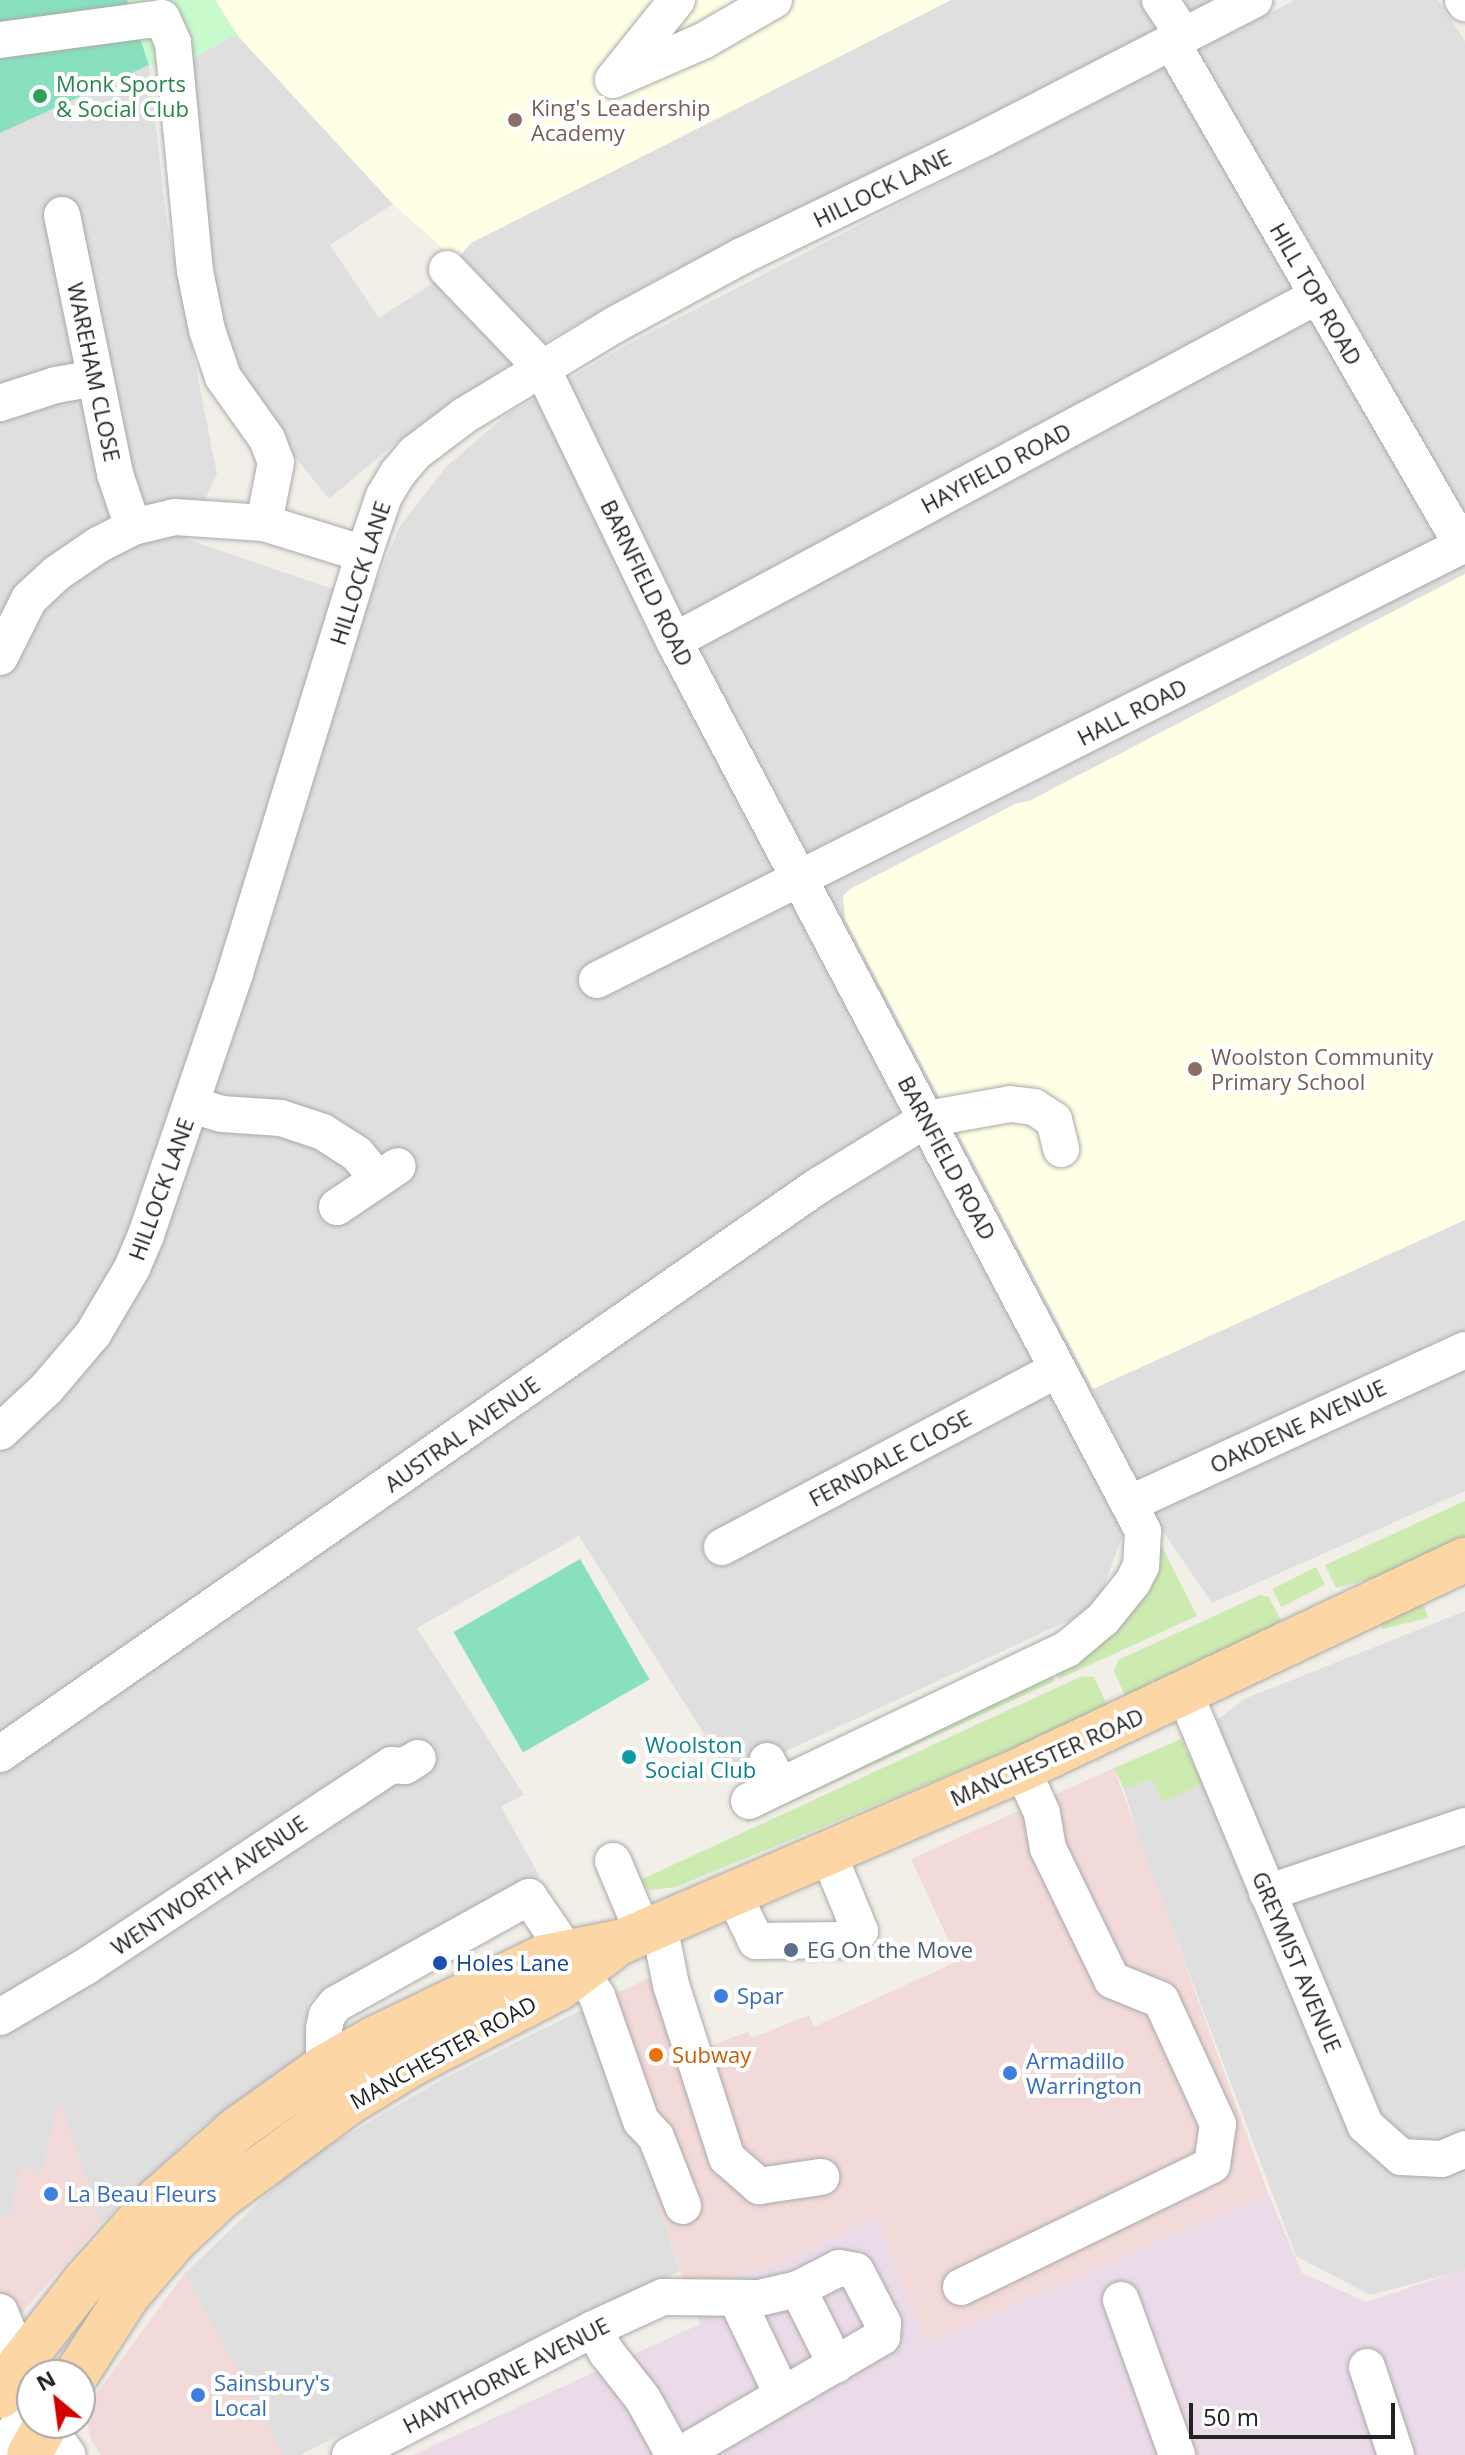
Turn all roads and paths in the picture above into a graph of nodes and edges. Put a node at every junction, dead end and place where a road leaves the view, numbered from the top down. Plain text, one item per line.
1 (677, 0) edge
2 (774, 0) edge
3 (1160, 0) edge
4 (1254, 0) edge
5 (159, 9) edge
6 (1178, 39) junction
7 (0, 40) edge
8 (63, 215) dead end
9 (447, 269) dead end
10 (1317, 296) junction
11 (542, 368) junction
12 (95, 378) junction
13 (0, 403) edge
14 (264, 523) junction
15 (133, 527) junction
16 (1464, 544) edge
17 (364, 554) junction
18 (674, 641) junction
19 (0, 657) edge
20 (799, 880) junction
21 (597, 980) dead end
22 (192, 1105) junction
23 (927, 1119) junction
24 (1061, 1149) dead end
25 (337, 1207) dead end
26 (1465, 1350) edge
27 (1057, 1370) junction
28 (0, 1432) edge
29 (1131, 1503) junction
30 (722, 1547) dead end
31 (1465, 1560) edge
32 (1185, 1694) junction
33 (0, 1754) edge
34 (418, 1758) dead end
35 (1022, 1769) junction
36 (765, 1783) dead end
37 (1465, 1826) edge
38 (828, 1853) junction
39 (613, 1861) dead end
40 (1267, 1893) junction
41 (734, 1895) junction
42 (641, 1933) junction
43 (575, 1962) junction
44 (0, 2017) edge
45 (324, 2067) junction
46 (1465, 2149) edge
47 (821, 2177) dead end
48 (683, 2206) dead end
49 (961, 2287) dead end
50 (798, 2289) junction
51 (736, 2298) junction
52 (1121, 2300) dead end
53 (0, 2312) edge
54 (593, 2329) junction
55 (16, 2359) edge
56 (57, 2359) edge
57 (86, 2359) edge
58 (836, 2365) junction
59 (1367, 2367) dead end
60 (782, 2394) junction
61 (16, 2430) edge
62 (0, 2451) edge
63 (350, 2455) edge
64 (679, 2455) edge
65 (1177, 2455) edge
66 (1396, 2455) edge

1 - 2 street
3 - 6 street, HILL TOP ROAD
4 - 6 street, HILLOCK LANE
5 - 7 street
5 - 14 street
6 - 10 street, HILL TOP ROAD
6 - 11 street, HILLOCK LANE
8 - 12 street, WAREHAM CLOSE
9 - 11 street, BARNFIELD ROAD
10 - 16 street, HILL TOP ROAD
10 - 18 street, HAYFIELD ROAD
11 - 17 street, HILLOCK LANE
11 - 18 street, BARNFIELD ROAD
12 - 13 street
12 - 15 street, WAREHAM CLOSE
14 - 15 street
14 - 17 street
15 - 19 street
16 - 20 street, HALL ROAD
17 - 22 street, HILLOCK LANE
18 - 20 street, BARNFIELD ROAD
20 - 21 street, HALL ROAD
20 - 23 street, BARNFIELD ROAD
22 - 25 street
22 - 28 street, HILLOCK LANE
23 - 24 street
23 - 27 street, BARNFIELD ROAD
23 - 33 street, AUSTRAL AVENUE
26 - 29 street, OAKDENE AVENUE
27 - 29 street, BARNFIELD ROAD
27 - 30 street, FERNDALE CLOSE
29 - 36 street, BARNFIELD ROAD
31 - 32 main road, MANCHESTER ROAD
32 - 35 main road, MANCHESTER ROAD
32 - 40 street, GREYMIST AVENUE
34 - 44 street, WENTWORTH AVENUE
35 - 38 main road, MANCHESTER ROAD
35 - 49 street
37 - 40 street
38 - 41 main road, MANCHESTER ROAD
38 - 41 street
39 - 42 street
40 - 46 street, GREYMIST AVENUE
41 - 42 main road, MANCHESTER ROAD
42 - 43 main road, MANCHESTER ROAD
42 - 47 street
43 - 45 main road, MANCHESTER ROAD
43 - 45 street, MANCHESTER ROAD
43 - 48 street
43 - 57 main road, MANCHESTER ROAD
45 - 56 main road, MANCHESTER ROAD
50 - 51 street
50 - 58 street
50 - 58 street
51 - 54 street, HAWTHORNE AVENUE
51 - 60 street
52 - 65 street
53 - 55 street
54 - 63 street, HAWTHORNE AVENUE
54 - 64 street
58 - 60 street
59 - 66 street
60 - 64 street
61 - 62 street

